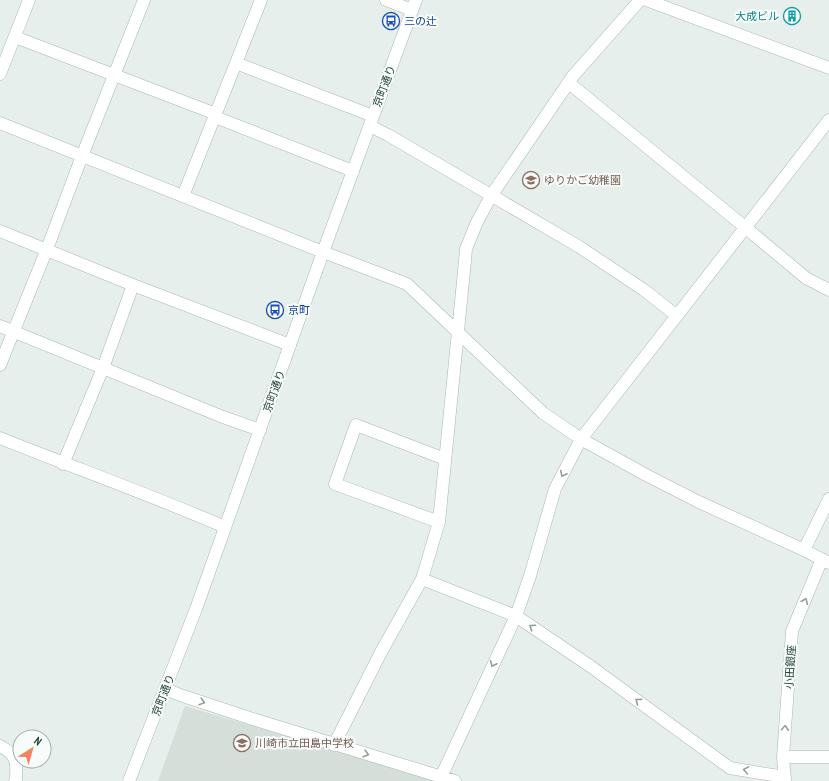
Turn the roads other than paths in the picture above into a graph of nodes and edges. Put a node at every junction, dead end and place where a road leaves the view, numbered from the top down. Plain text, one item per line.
1 (29, 0) edge
2 (144, 0) edge
3 (261, 0) edge
4 (386, 0) edge
5 (640, 0) edge
6 (646, 0) edge
7 (414, 5) edge
8 (15, 37) junction
9 (236, 63) junction
10 (829, 68) edge
11 (0, 74) edge
12 (114, 75) junction
13 (569, 83) junction
14 (215, 115) junction
15 (829, 120) edge
16 (371, 121) junction
17 (0, 123) edge
18 (82, 156) junction
19 (353, 171) junction
20 (183, 196) junction
21 (491, 196) junction
22 (746, 228) junction
23 (0, 231) edge
24 (47, 249) junction
25 (323, 252) junction
26 (133, 285) junction
27 (829, 290) edge
28 (677, 316) junction
29 (0, 326) edge
30 (13, 332) junction
31 (458, 333) junction
32 (290, 345) junction
33 (0, 365) edge
34 (103, 368) junction
35 (260, 430) junction
36 (0, 438) edge
37 (580, 439) junction
38 (445, 459) junction
39 (63, 464) junction
40 (829, 499) edge
41 (439, 522) junction
42 (225, 527) junction
43 (804, 550) junction
44 (826, 561) edge
45 (422, 579) junction
46 (516, 616) junction
47 (165, 689) junction
48 (334, 745) junction
49 (0, 746) edge
50 (783, 757) junction
51 (829, 757) edge
52 (441, 777) junction
53 (785, 779) edge
54 (15, 781) edge
55 (130, 781) edge
56 (455, 781) edge

1 - 8 street
2 - 12 street
3 - 9 street
4 - 7 street
5 - 13 street
6 - 10 street
7 - 16 street, 京町通り
8 - 11 street
8 - 12 street
9 - 14 street
9 - 16 street
12 - 14 street
12 - 18 street
13 - 21 street
13 - 22 street
14 - 19 street
14 - 20 street
15 - 22 street
16 - 19 street, 京町通り
16 - 21 street
17 - 18 street
18 - 20 street
18 - 24 street
19 - 25 street, 京町通り
20 - 25 street
21 - 28 street
21 - 31 street
22 - 27 street
22 - 28 street
23 - 24 street
24 - 26 street
24 - 30 street
25 - 31 street
25 - 32 street, 京町通り
26 - 32 street
26 - 34 street
28 - 37 street
29 - 30 street
30 - 33 street
30 - 34 street
31 - 37 street
31 - 38 street
32 - 35 street, 京町通り
34 - 35 street
34 - 39 street
35 - 42 street, 京町通り
36 - 39 street
37 - 43 street
37 -> 46 street
38 - 41 street
38 - 41 street
39 - 42 street
40 - 43 street
41 - 45 street
42 - 47 street, 京町通り
43 - 44 street
50 -> 44 street, 小田銀座
45 - 46 street
45 - 48 street
46 -> 52 street
53 -> 46 street
47 -> 48 street
47 - 55 street, 京町通り
48 -> 52 street
49 - 54 street
50 - 51 street
50 - 53 street, 小田銀座
52 - 56 street

